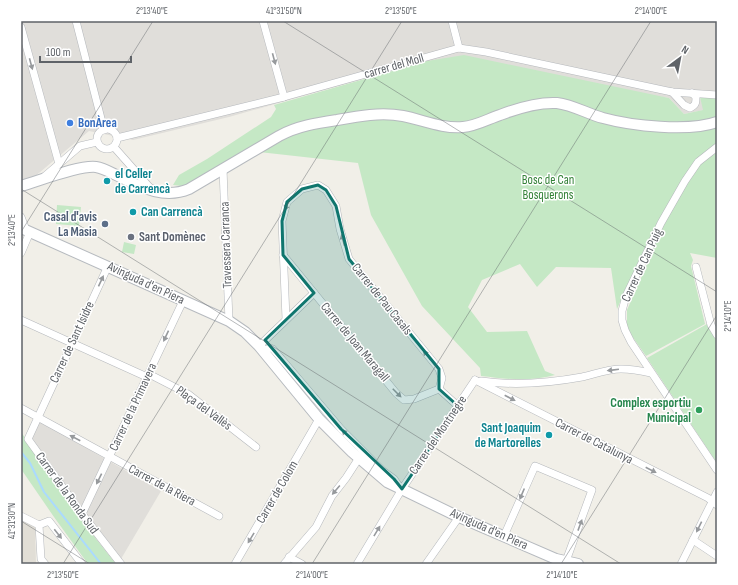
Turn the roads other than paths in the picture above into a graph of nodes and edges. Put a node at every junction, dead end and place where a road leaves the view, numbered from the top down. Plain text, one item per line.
1 (76, 21) edge
2 (263, 21) edge
3 (452, 21) edge
4 (21, 27) edge
5 (459, 48) junction
6 (672, 92) junction
7 (692, 93) junction
8 (717, 95) edge
9 (284, 97) junction
10 (717, 122) edge
11 (104, 130) junction
12 (118, 138) junction
13 (97, 142) junction
14 (114, 147) junction
15 (717, 147) edge
16 (59, 164) junction
17 (223, 169) junction
18 (42, 180) junction
19 (21, 186) edge
20 (153, 191) junction
21 (21, 217) edge
22 (26, 230) edge
23 (21, 253) edge
24 (283, 255) junction
25 (108, 266) junction
26 (696, 267) dead end
27 (314, 293) junction
28 (183, 301) junction
29 (286, 319) junction
30 (21, 320) edge
31 (229, 321) junction
32 (717, 335) edge
33 (72, 342) junction
34 (265, 346) junction
35 (651, 373) junction
36 (148, 376) junction
37 (475, 380) junction
38 (440, 389) junction
39 (458, 406) junction
40 (21, 408) edge
41 (38, 418) junction
42 (319, 420) junction
43 (256, 447) dead end
44 (109, 457) junction
45 (360, 459) junction
46 (373, 462) junction
47 (717, 470) edge
48 (402, 490) junction
49 (717, 492) edge
50 (715, 503) edge
51 (82, 514) junction
52 (21, 516) edge
53 (219, 516) dead end
54 (459, 517) junction
55 (39, 525) junction
56 (504, 536) junction
57 (693, 540) junction
58 (717, 556) edge
59 (289, 557) junction
60 (566, 561) junction
61 (45, 564) edge
62 (82, 564) edge
63 (121, 564) edge
64 (235, 564) edge
65 (284, 564) edge
66 (302, 564) edge
67 (356, 564) edge
68 (426, 564) edge
69 (578, 564) edge
70 (681, 564) edge

1 - 11 street
2 -> 9 street
3 - 5 street
4 -> 16 street
5 - 6 street, carrer del Moll
5 - 9 street, carrer del Moll
6 - 7 street, carrer del Moll
6 - 7 street
7 - 8 street, carrer del Moll
9 - 12 street, carrer del Moll
10 - 17 street
11 - 12 street
11 - 13 street
12 - 14 street
13 - 14 street
13 - 16 street
14 - 20 street
15 - 35 street, Carrer de Can Puig
16 - 18 street
17 - 20 street
17 - 31 street, Travessera Carranca
18 - 19 street
18 - 20 street
21 - 22 street
22 - 23 street
22 - 25 street, Avinguda d'en Piera
24 - 27 street, Carrer de Joan Maragall
24 - 29 street
38 -> 24 street, Carrer de Pau Casals
25 - 28 street, Avinguda d'en Piera
33 -> 25 street, Carrer de Sant Isidre
26 - 32 street
27 - 29 street
27 -> 38 street, Carrer de Joan Maragall
28 - 31 street, Avinguda d'en Piera
28 -> 36 street, Carrer de la Primavera
29 - 34 street
30 - 33 street, Plaça del Vallès
31 - 34 street, Avinguda d'en Piera
33 - 36 street, Plaça del Vallès
33 - 41 street, Carrer de Sant Isidre
34 - 42 street, Avinguda d'en Piera
46 -> 34 street, Avinguda d'en Piera
35 -> 37 street
35 - 47 street, Carrer de Can Puig
36 - 43 street, Plaça del Vallès
36 - 44 street, Carrer de la Primavera
37 - 39 street, Carrer del Montnegre
37 -> 50 street, Carrer de Catalunya
38 - 39 street
39 - 48 street, Carrer del Montnegre
40 - 41 street, Carrer de la Riera
44 -> 41 street, Carrer de la Riera
41 - 51 street, Carrer de la Ronda Sud
42 - 45 street, Avinguda d'en Piera
42 -> 64 street, Carrer de Colom
44 -> 51 street, Carrer de la Primavera
44 - 53 street, Carrer de la Riera
45 - 46 street
45 - 48 street, Avinguda d'en Piera
45 -> 59 street
46 - 48 street, Avinguda d'en Piera
48 - 54 street, Avinguda d'en Piera
67 -> 48 street, Carrer del Montnegre
49 - 50 street
50 -> 57 street
51 - 63 street, Carrer de la Ronda Sud
52 - 55 street
54 - 56 street, Avinguda d'en Piera
54 - 68 street
55 - 61 street
55 -> 62 street
56 - 60 street, Avinguda d'en Piera
60 -> 56 street
57 - 58 street
57 - 70 street
59 - 65 street
59 - 66 street
60 - 69 street, Avinguda d'en Piera

